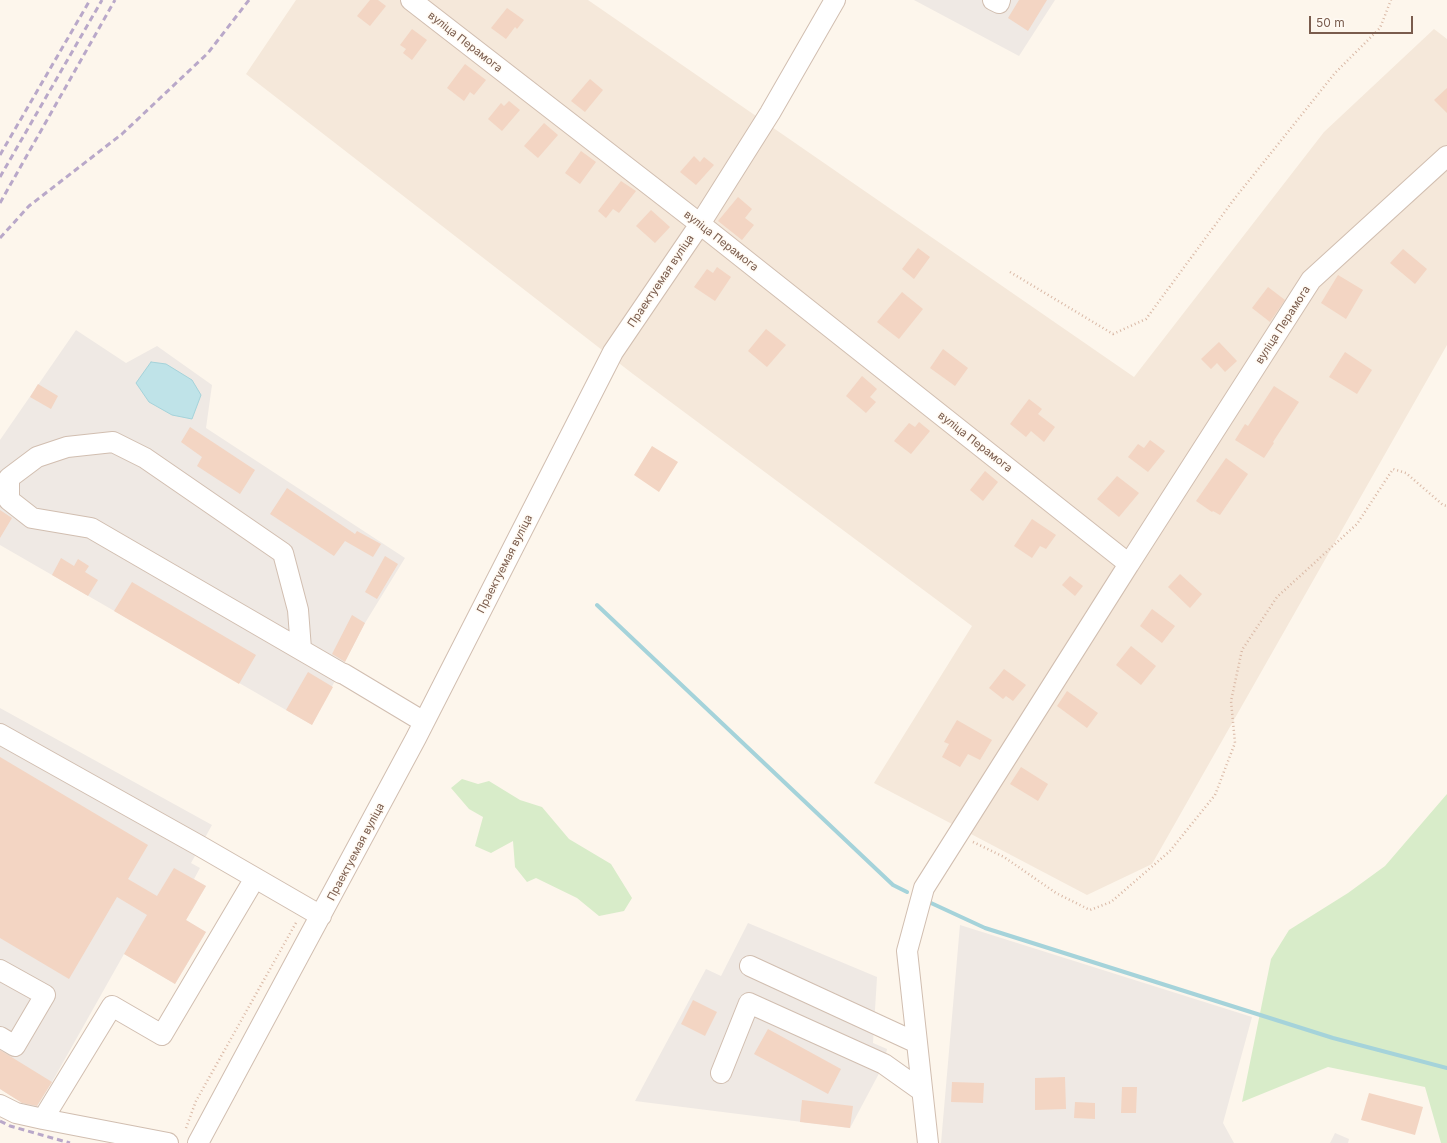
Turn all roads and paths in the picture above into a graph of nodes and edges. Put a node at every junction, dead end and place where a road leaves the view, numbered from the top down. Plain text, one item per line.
1 (411, 0) edge
2 (835, 0) edge
3 (993, 0) edge
4 (1000, 0) edge
5 (1391, 0) edge
6 (1447, 156) edge
7 (700, 224) junction
8 (1010, 272) dead end
9 (1447, 506) edge
10 (1129, 564) junction
11 (301, 649) junction
12 (424, 722) junction
13 (0, 734) edge
14 (949, 848) junction
15 (255, 878) junction
16 (304, 906) junction
17 (321, 916) junction
18 (750, 966) dead end
19 (0, 970) edge
20 (0, 1037) edge
21 (917, 1043) junction
22 (721, 1073) dead end
23 (922, 1091) junction
24 (0, 1105) edge
25 (43, 1119) junction
26 (192, 1136) edge
27 (168, 1143) edge
28 (928, 1143) edge

1 - 7 street, вуліца Перамога
2 - 7 street, Праектуемая вуліца
3 - 4 street
5 - 8 path
6 - 10 street, вуліца Перамога
7 - 10 street, вуліца Перамога
7 - 12 street, Праектуемая вуліца
9 - 14 path
10 - 14 street
11 - 11 street
11 - 12 street
12 - 17 street, Праектуемая вуліца
13 - 15 street
14 - 21 street
15 - 16 street
15 - 25 street
16 - 17 street
16 - 26 path
17 - 26 street, Праектуемая вуліца
18 - 21 street
19 - 20 street
21 - 23 street
22 - 23 street
23 - 28 street
24 - 25 street
25 - 27 street

